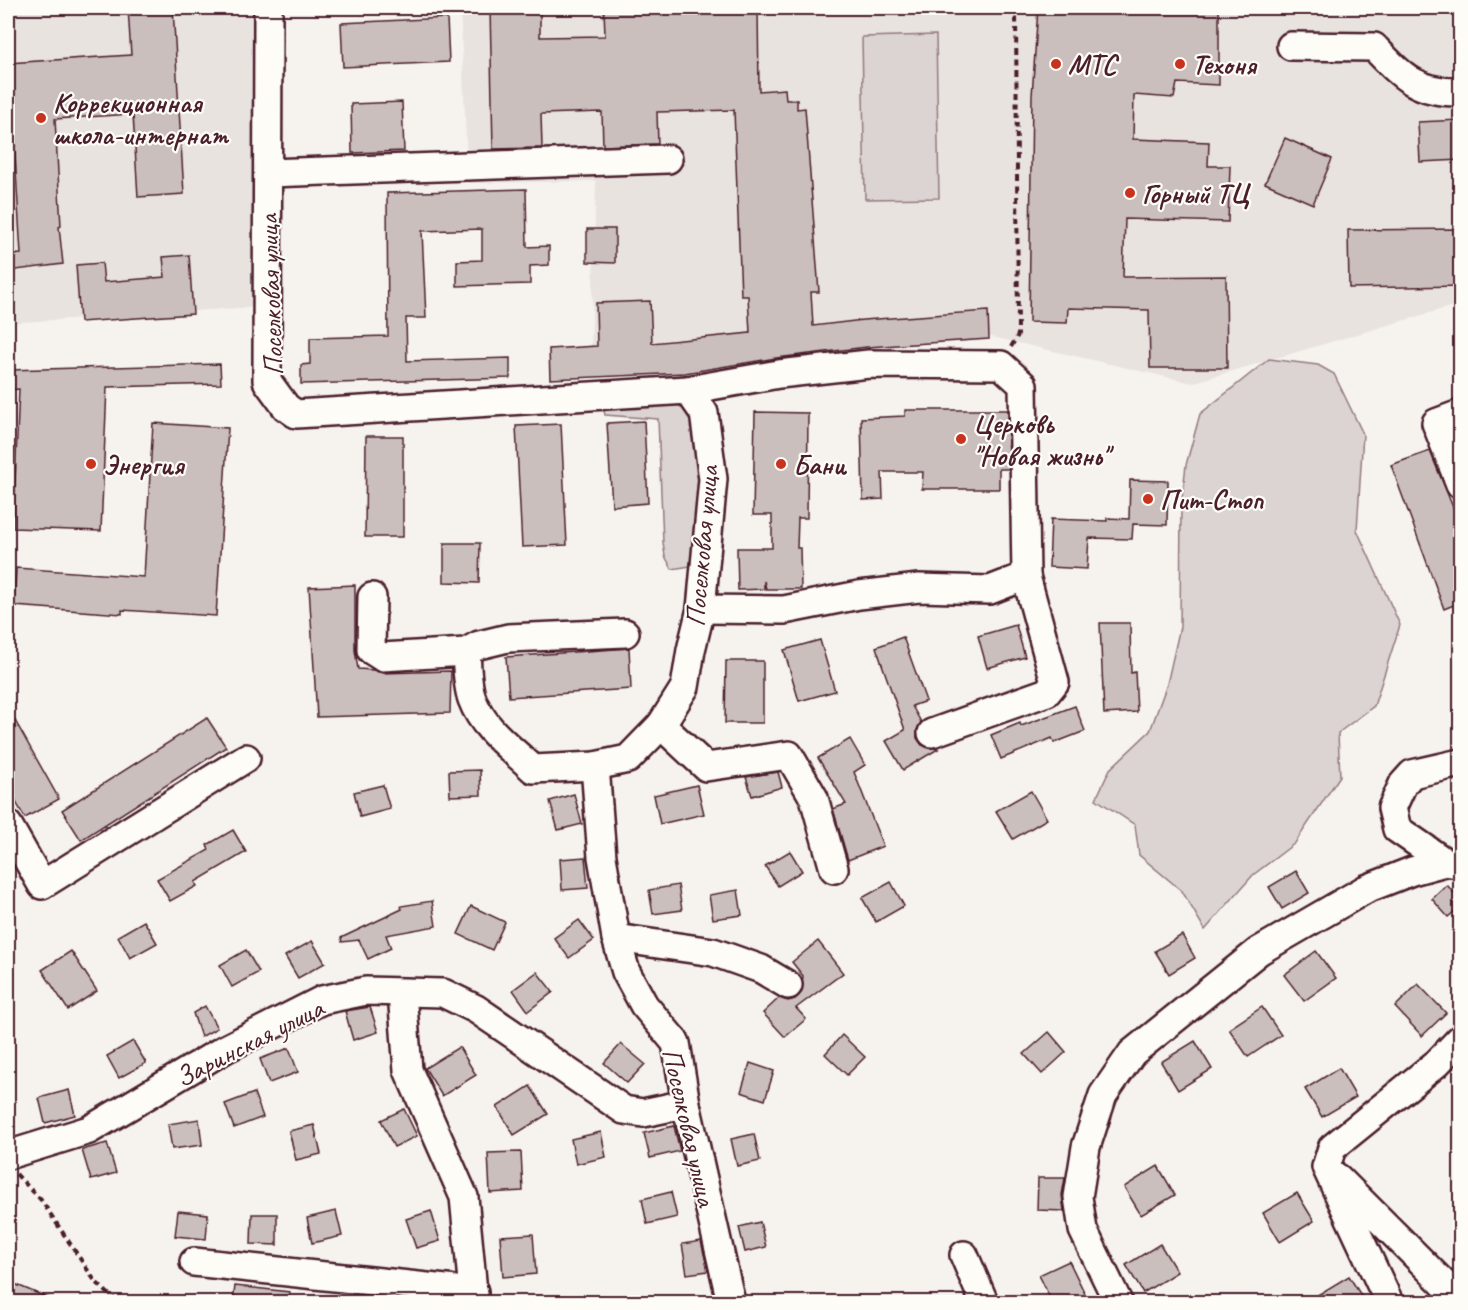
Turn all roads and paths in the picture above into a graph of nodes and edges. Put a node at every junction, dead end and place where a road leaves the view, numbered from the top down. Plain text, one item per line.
1 (268, 8) edge
2 (1016, 8) edge
3 (1291, 46) dead end
4 (1461, 92) edge
5 (668, 159) dead end
6 (268, 173) junction
7 (1000, 366) junction
8 (688, 390) junction
9 (1461, 414) edge
10 (1461, 484) edge
11 (1026, 576) junction
12 (372, 597) dead end
13 (701, 609) junction
14 (625, 633) dead end
15 (466, 652) junction
16 (661, 725) junction
17 (932, 733) dead end
18 (246, 758) dead end
19 (1461, 763) edge
20 (596, 766) junction
21 (8, 825) edge
22 (1453, 863) edge
23 (834, 869) dead end
24 (616, 938) junction
25 (788, 985) dead end
26 (402, 993) junction
27 (1461, 1039) edge
28 (686, 1104) junction
29 (11, 1163) edge
30 (1326, 1167) junction
31 (964, 1255) dead end
32 (194, 1262) dead end
33 (1459, 1295) edge
34 (474, 1297) edge
35 (117, 1302) edge
36 (731, 1302) edge
37 (984, 1302) edge
38 (1118, 1302) edge
39 (1389, 1302) edge

1 - 6 street, Поселковая улица
2 - 7 path
3 - 4 street
5 - 6 street
6 - 8 street, Поселковая улица
7 - 8 street
7 - 11 street
8 - 13 street, Поселковая улица
9 - 10 street
11 - 13 street
11 - 17 street
12 - 15 street
13 - 16 street, Поселковая улица
14 - 15 street
15 - 20 street
16 - 20 street, Поселковая улица
16 - 23 street
18 - 21 street
19 - 22 street
20 - 24 street, Поселковая улица
22 - 38 street
24 - 25 street
24 - 28 street, Поселковая улица
26 - 28 street, Заринская улица
26 - 29 street, Заринская улица
26 - 34 street
27 - 30 street
28 - 36 street, Поселковая улица
29 - 35 path
30 - 33 street
30 - 39 street
31 - 37 street
32 - 34 street

